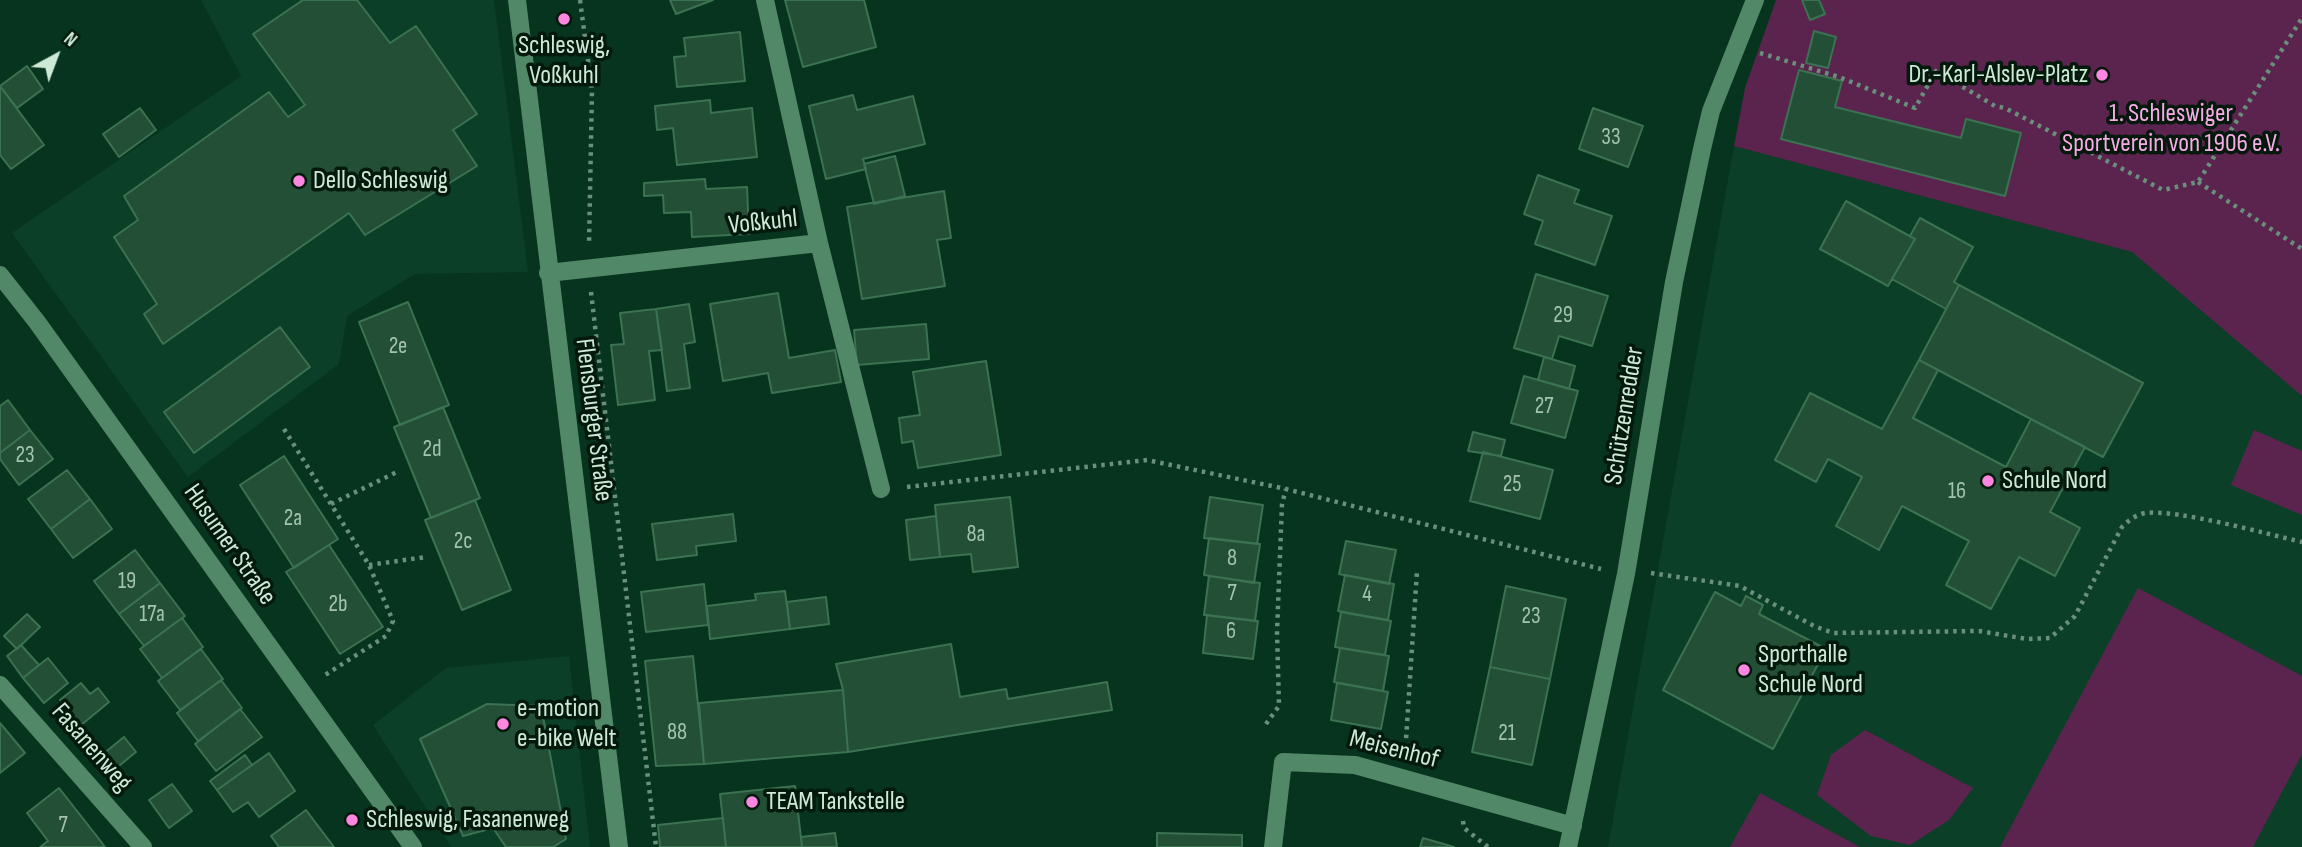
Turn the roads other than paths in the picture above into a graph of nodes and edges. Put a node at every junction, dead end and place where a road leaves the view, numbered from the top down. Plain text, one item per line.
1 (517, 0) edge
2 (765, 0) edge
3 (1755, 0) edge
4 (819, 243) junction
5 (548, 273) junction
6 (0, 275) edge
7 (881, 489) road end
8 (0, 685) edge
9 (1573, 826) junction
10 (143, 847) edge
11 (413, 847) edge
12 (619, 847) edge
13 (1273, 847) edge
14 (1568, 847) edge

1 - 5 street, Flensburger Straße
2 - 4 street, Voßkuhl
3 - 9 street, Schützenredder
4 - 5 street, Voßkuhl
4 - 7 street
5 - 12 street, Flensburger Straße
6 - 11 street, Husumer Straße
8 - 10 street, Fasanenweg
9 - 13 street, Meisenhof
9 - 14 street, Schützenredder

